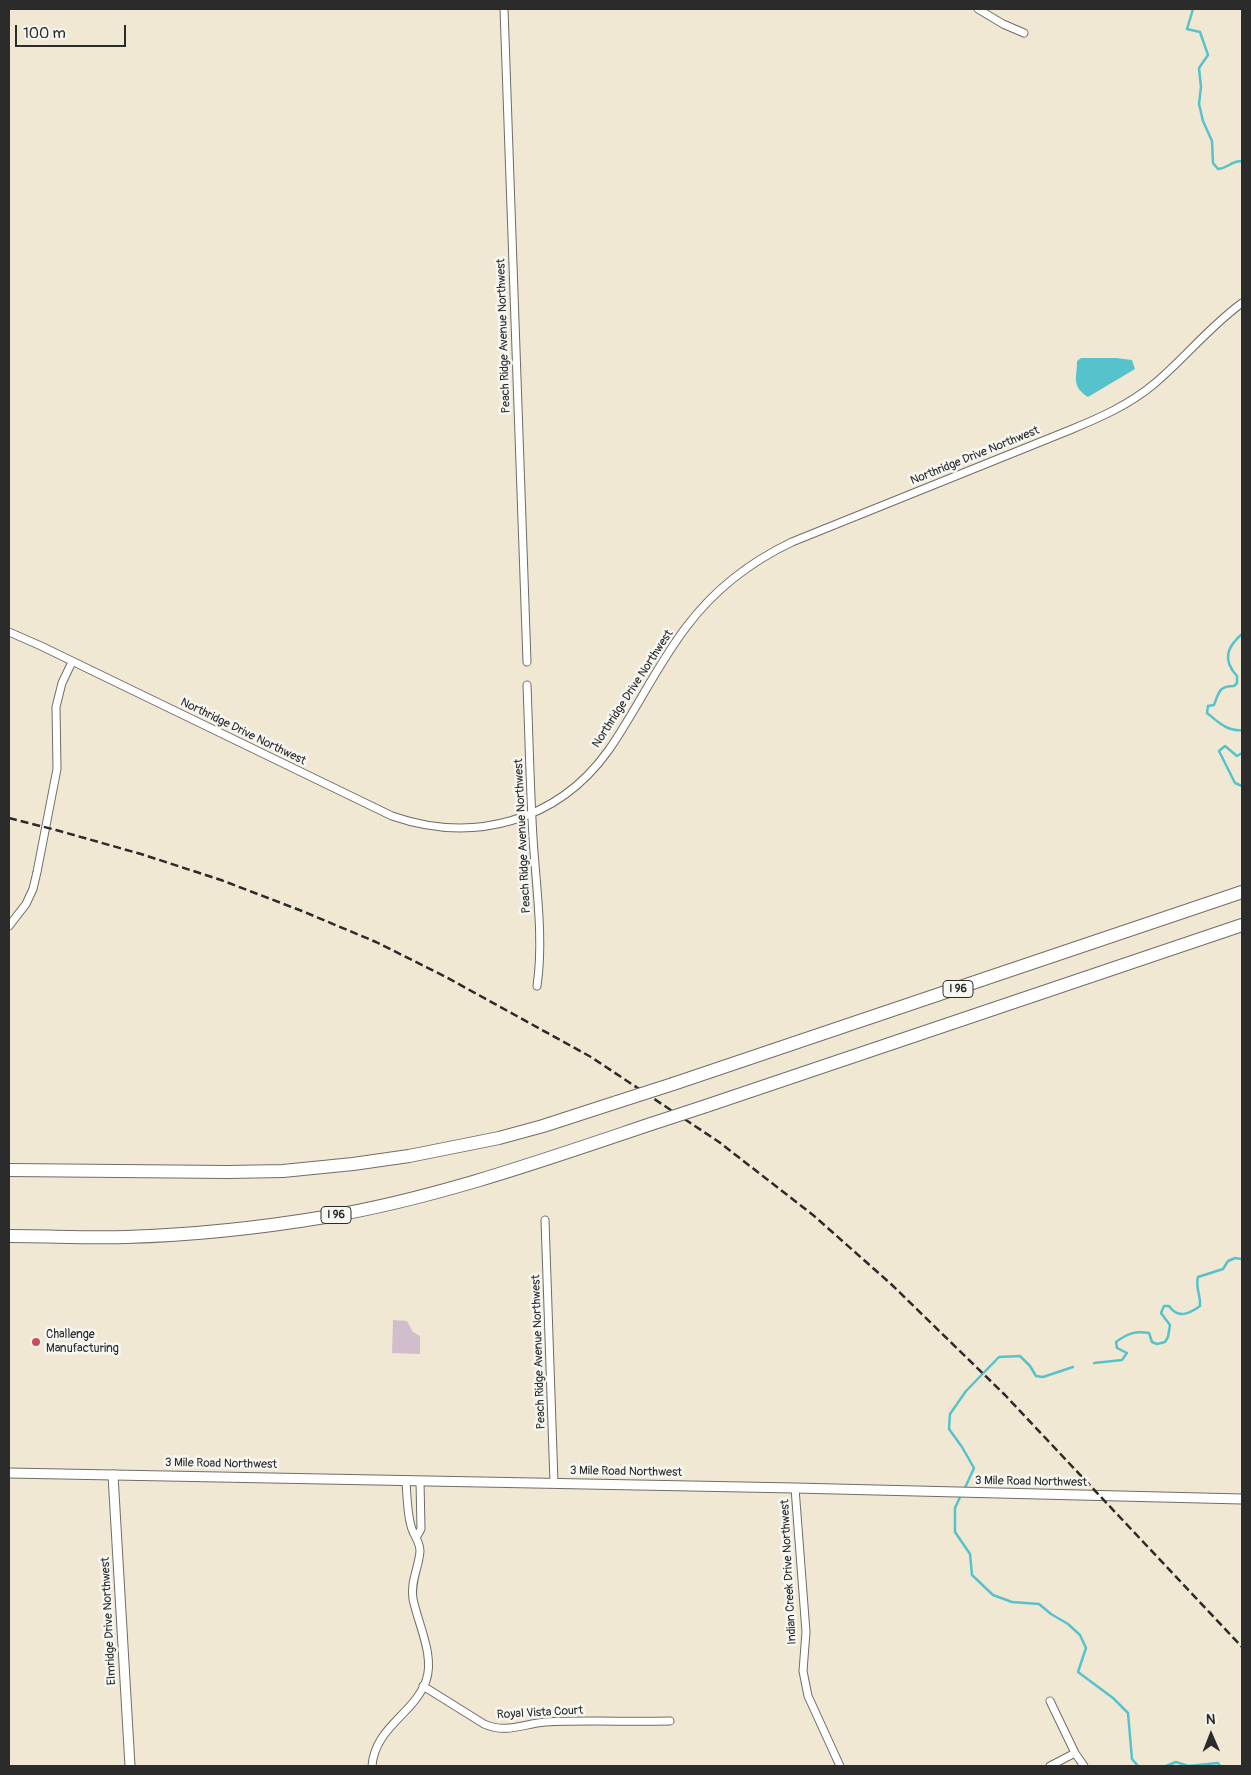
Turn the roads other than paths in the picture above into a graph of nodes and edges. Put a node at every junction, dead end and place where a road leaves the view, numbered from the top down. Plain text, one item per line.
1 (504, 9) edge
2 (978, 9) edge
3 (1024, 32) dead end
4 (1242, 303) edge
5 (9, 632) edge
6 (72, 662) junction
7 (527, 662) dead end
8 (527, 685) dead end
9 (532, 814) junction
10 (1242, 892) edge
11 (9, 926) edge
12 (1242, 926) edge
13 (537, 986) dead end
14 (9, 1170) edge
15 (546, 1220) dead end
16 (9, 1236) edge
17 (9, 1473) edge
18 (113, 1475) junction
19 (406, 1480) junction
20 (420, 1481) junction
21 (554, 1483) junction
22 (795, 1488) junction
23 (1242, 1499) edge
24 (417, 1536) junction
25 (423, 1686) junction
26 (1050, 1701) dead end
27 (670, 1721) dead end
28 (1075, 1753) junction
29 (130, 1766) edge
30 (372, 1766) edge
31 (840, 1766) edge
32 (1050, 1766) edge
33 (1084, 1766) edge

1 - 7 street, Peach Ridge Avenue Northwest
2 - 3 street
4 - 9 street, Northridge Drive Northwest
5 - 6 street, Northridge Drive Northwest
6 - 9 street, Northridge Drive Northwest
6 - 11 street
8 - 9 street, Peach Ridge Avenue Northwest
9 - 13 street, Peach Ridge Avenue Northwest
10 - 14 highway, I 96, bridge
12 - 16 highway, I 96, bridge
15 - 21 street, Peach Ridge Avenue Northwest
17 - 18 main road, 3 Mile Road Northwest
18 - 19 main road, 3 Mile Road Northwest
18 - 29 main road, Elmridge Drive Northwest
19 - 20 main road, 3 Mile Road Northwest
19 - 24 street
20 - 21 main road, 3 Mile Road Northwest
20 - 24 street
21 - 22 main road, 3 Mile Road Northwest
22 - 23 main road, 3 Mile Road Northwest
22 - 31 street, Indian Creek Drive Northwest
24 - 25 street
25 - 27 street, Royal Vista Court
25 - 30 street
26 - 28 street
28 - 32 street
28 - 33 street

